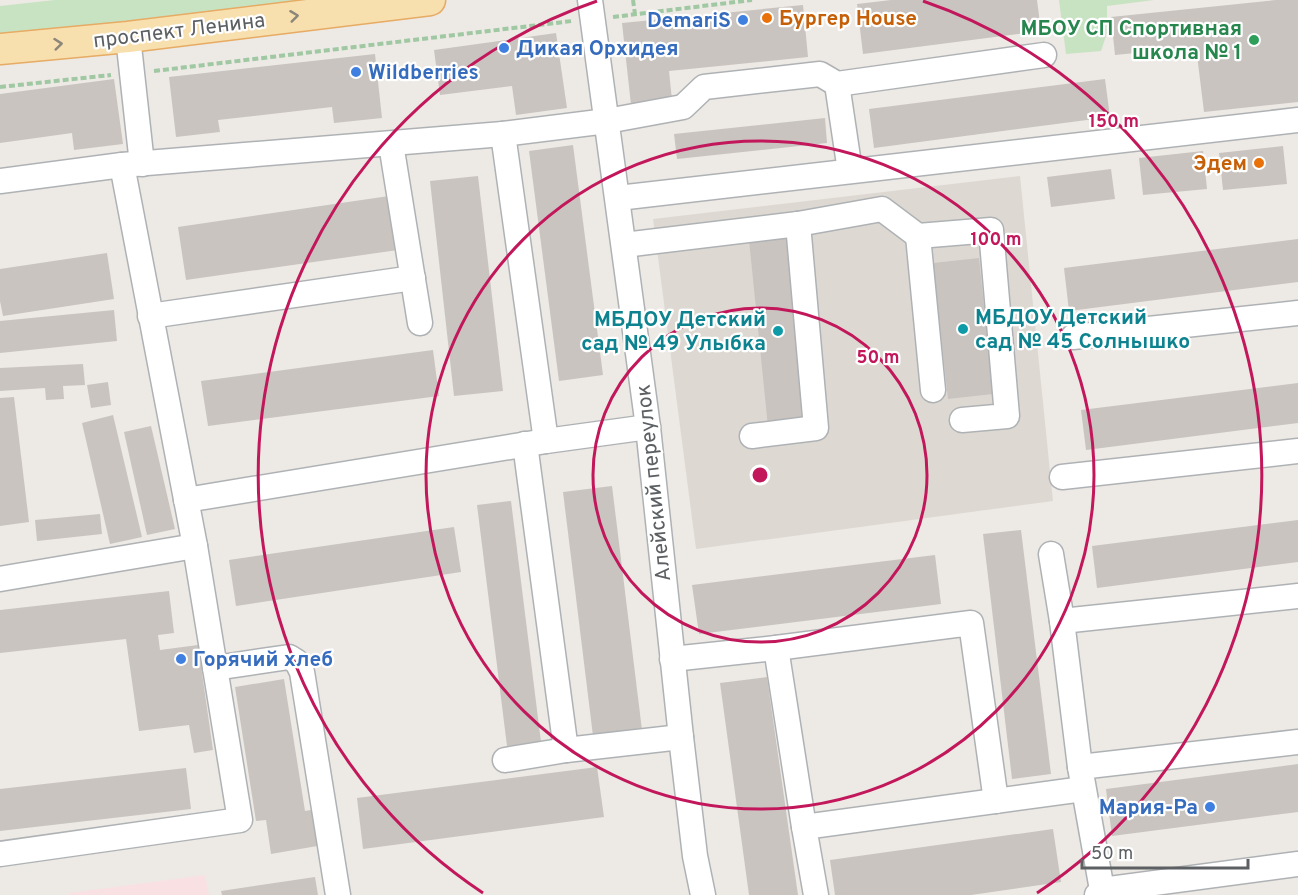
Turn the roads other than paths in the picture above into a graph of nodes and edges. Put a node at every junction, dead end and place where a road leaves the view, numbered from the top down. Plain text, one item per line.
1 (430, 0) edge
2 (591, 10) edge
3 (128, 37) junction
4 (0, 50) edge
5 (1044, 55) dead end
6 (837, 84) junction
7 (1298, 120) edge
8 (607, 121) junction
9 (503, 134) junction
10 (391, 144) junction
11 (132, 165) junction
12 (850, 171) junction
13 (0, 181) edge
14 (618, 198) junction
15 (798, 224) junction
16 (918, 236) junction
17 (624, 245) junction
18 (413, 278) junction
19 (1298, 313) edge
20 (150, 316) junction
21 (420, 323) dead end
22 (1073, 337) dead end
23 (933, 390) dead end
24 (962, 420) dead end
25 (648, 427) junction
26 (752, 436) dead end
27 (535, 443) junction
28 (1298, 451) edge
29 (1062, 477) dead end
30 (186, 500) junction
31 (195, 546) junction
32 (1051, 554) dead end
33 (0, 579) edge
34 (1298, 596) edge
35 (1062, 621) junction
36 (776, 648) junction
37 (672, 659) junction
38 (215, 668) junction
39 (681, 737) junction
40 (1298, 742) edge
41 (566, 750) junction
42 (505, 760) dead end
43 (1081, 778) junction
44 (996, 801) junction
45 (804, 827) junction
46 (0, 854) edge
47 (1298, 864) edge
48 (1100, 893) edge
49 (338, 895) edge
50 (703, 895) edge
51 (816, 895) edge

3 -> 1 main road, проспект Ленина
2 - 8 street, Алейский переулок
4 -> 3 main road, проспект Ленина
3 - 11 street
5 - 6 street
6 - 8 street
6 - 12 street
7 - 12 street
8 - 9 street
8 - 14 street, Алейский переулок
9 - 10 street
9 - 27 street
10 - 11 street
10 - 18 street
11 - 13 street
11 - 20 street
12 - 14 street
14 - 17 street, Алейский переулок
15 - 16 street
15 - 17 street
15 - 26 street
16 - 23 street
16 - 24 street
17 - 25 street, Алейский переулок
18 - 20 street
18 - 21 street
19 - 22 street
20 - 30 street
25 - 27 street
25 - 37 street, Алейский переулок
27 - 30 street
27 - 41 street
28 - 29 street
30 - 31 street
31 - 33 street
31 - 38 street
32 - 35 street
34 - 35 street
35 - 43 street
36 - 37 street
36 - 44 street
36 - 45 street
37 - 39 street, Алейский переулок
38 - 46 street
38 - 49 street
39 - 41 street
39 - 50 street, Алейский переулок
40 - 43 street
41 - 42 street
43 - 44 street
43 - 48 street
44 - 45 street
45 - 51 street
47 - 48 street

